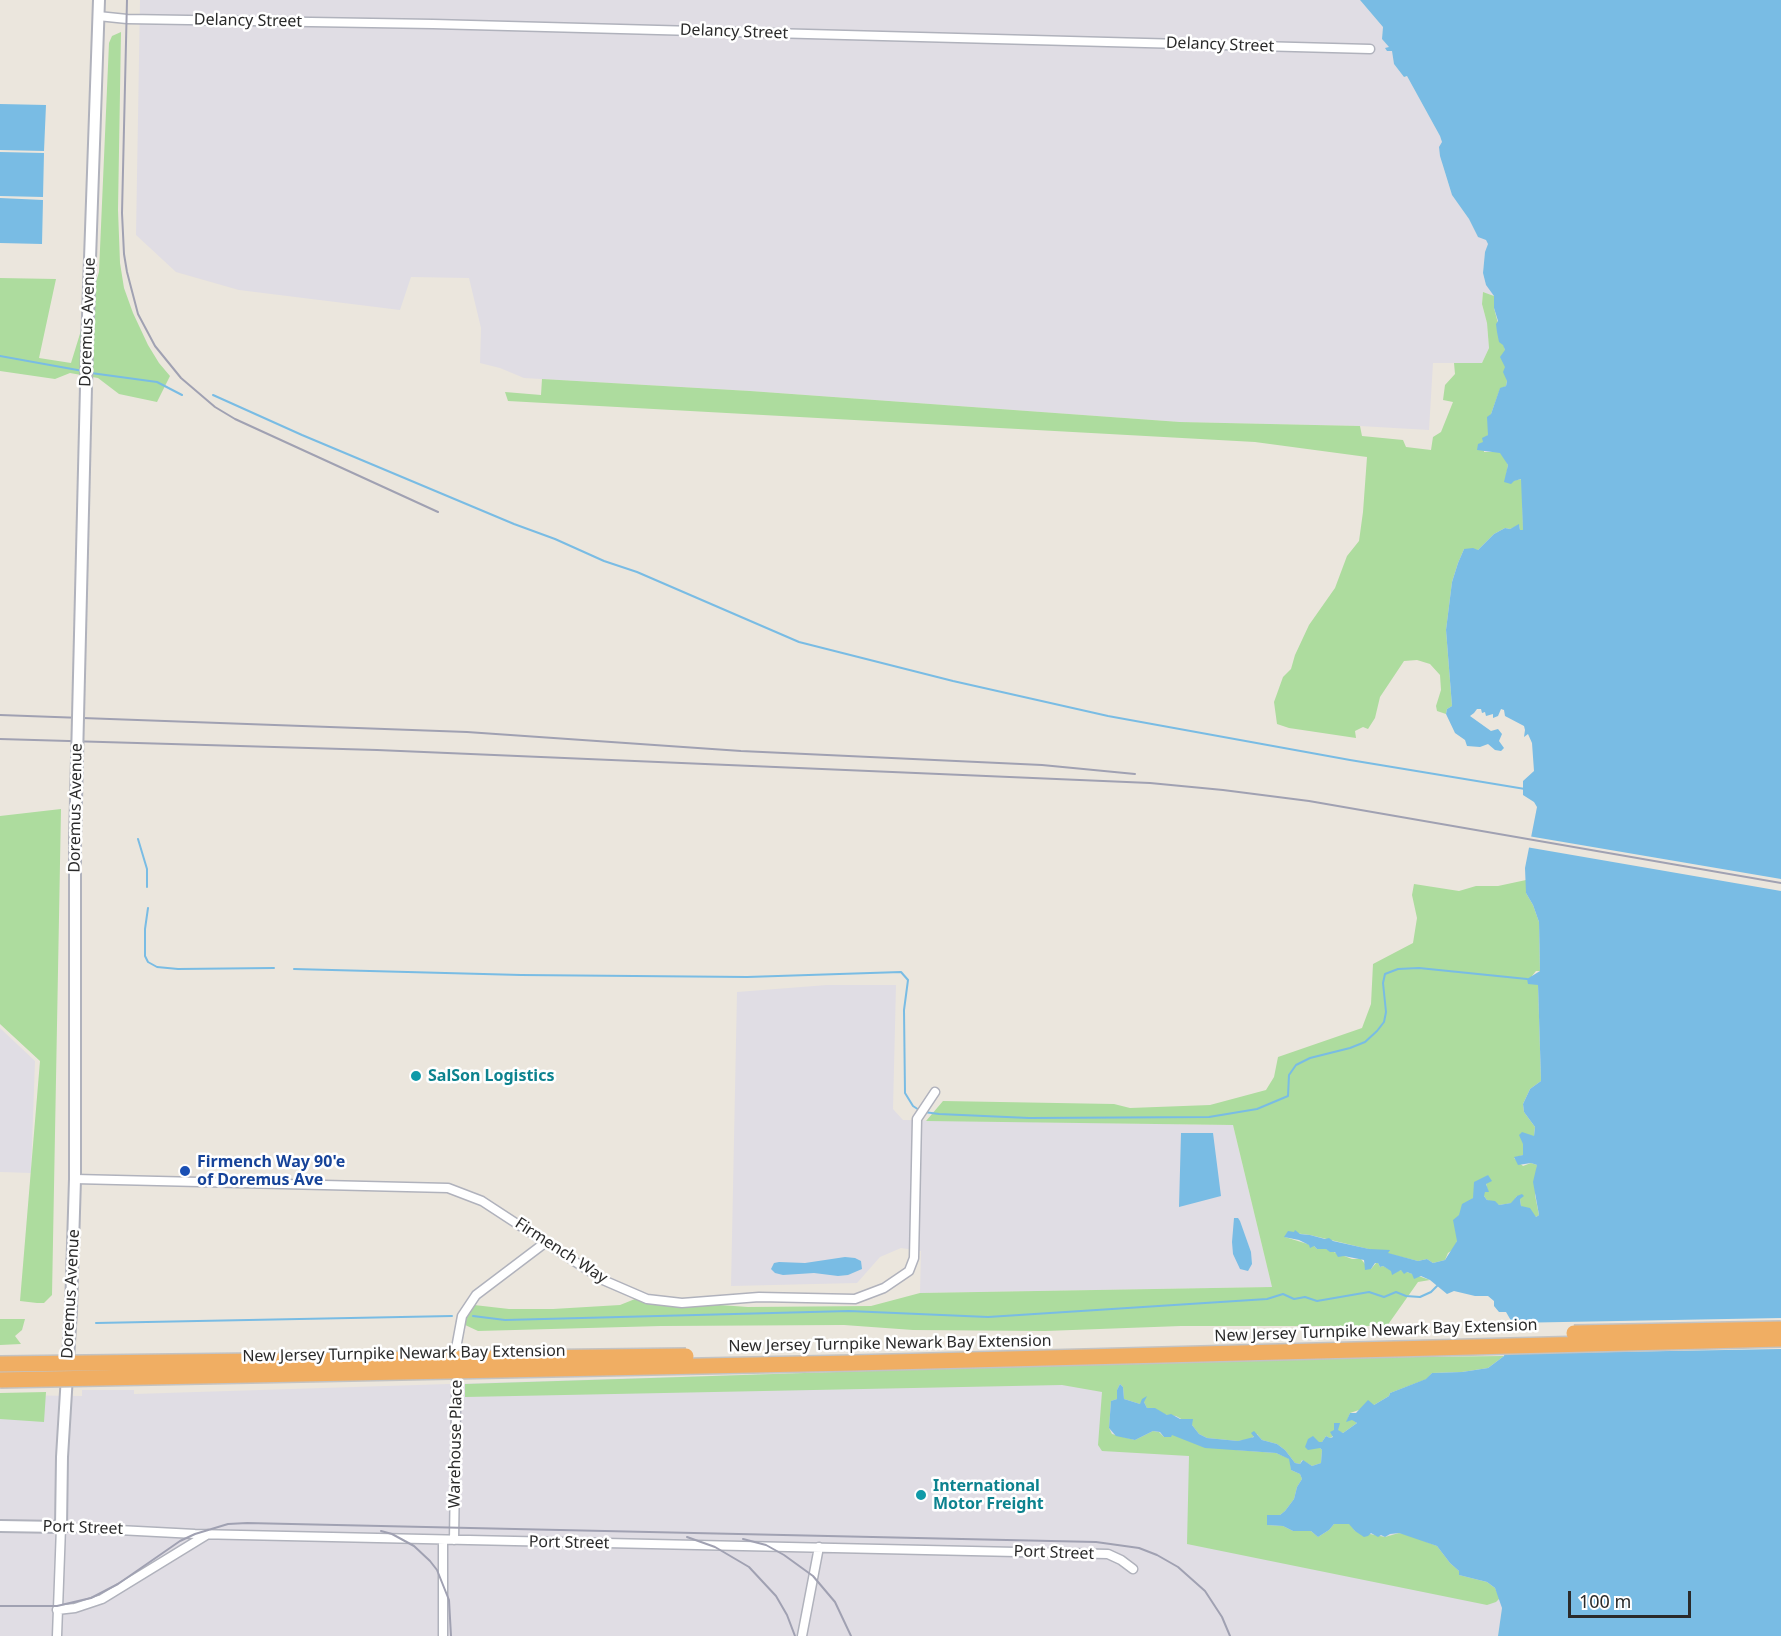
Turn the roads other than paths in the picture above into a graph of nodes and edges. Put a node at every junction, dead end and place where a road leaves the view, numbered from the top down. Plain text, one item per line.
1 (99, 0) edge
2 (98, 16) junction
3 (1370, 49) dead end
4 (935, 1092) dead end
5 (75, 1179) junction
6 (546, 1242) junction
7 (1781, 1329) edge
8 (1781, 1340) edge
9 (0, 1364) edge
10 (0, 1380) edge
11 (0, 1526) edge
12 (61, 1527) junction
13 (208, 1534) junction
14 (443, 1540) junction
15 (454, 1540) junction
16 (819, 1547) junction
17 (1133, 1569) dead end
18 (57, 1613) junction
19 (57, 1636) edge
20 (443, 1636) edge
21 (802, 1636) edge

1 - 2 main road, Doremus Avenue
2 - 3 street, Delancy Street
2 - 5 main road, Doremus Avenue, bridge
4 - 6 street, Firmench Way
5 - 6 street, Firmench Way
5 - 12 main road, Doremus Avenue
6 - 15 street, Warehouse Place
7 - 9 highway, New Jersey Turnpike Newark Bay Extension, bridge
8 - 10 highway, New Jersey Turnpike Newark Bay Extension, bridge
11 - 12 main road, Port Street
12 - 13 street, Port Street
12 - 18 street, Doremus Avenue
13 - 14 street, Port Street
13 - 18 street
14 - 15 street, Port Street
14 - 20 street
15 - 16 street, Port Street
16 - 17 street, Port Street
16 - 21 street
18 - 19 street, Doremus Avenue

